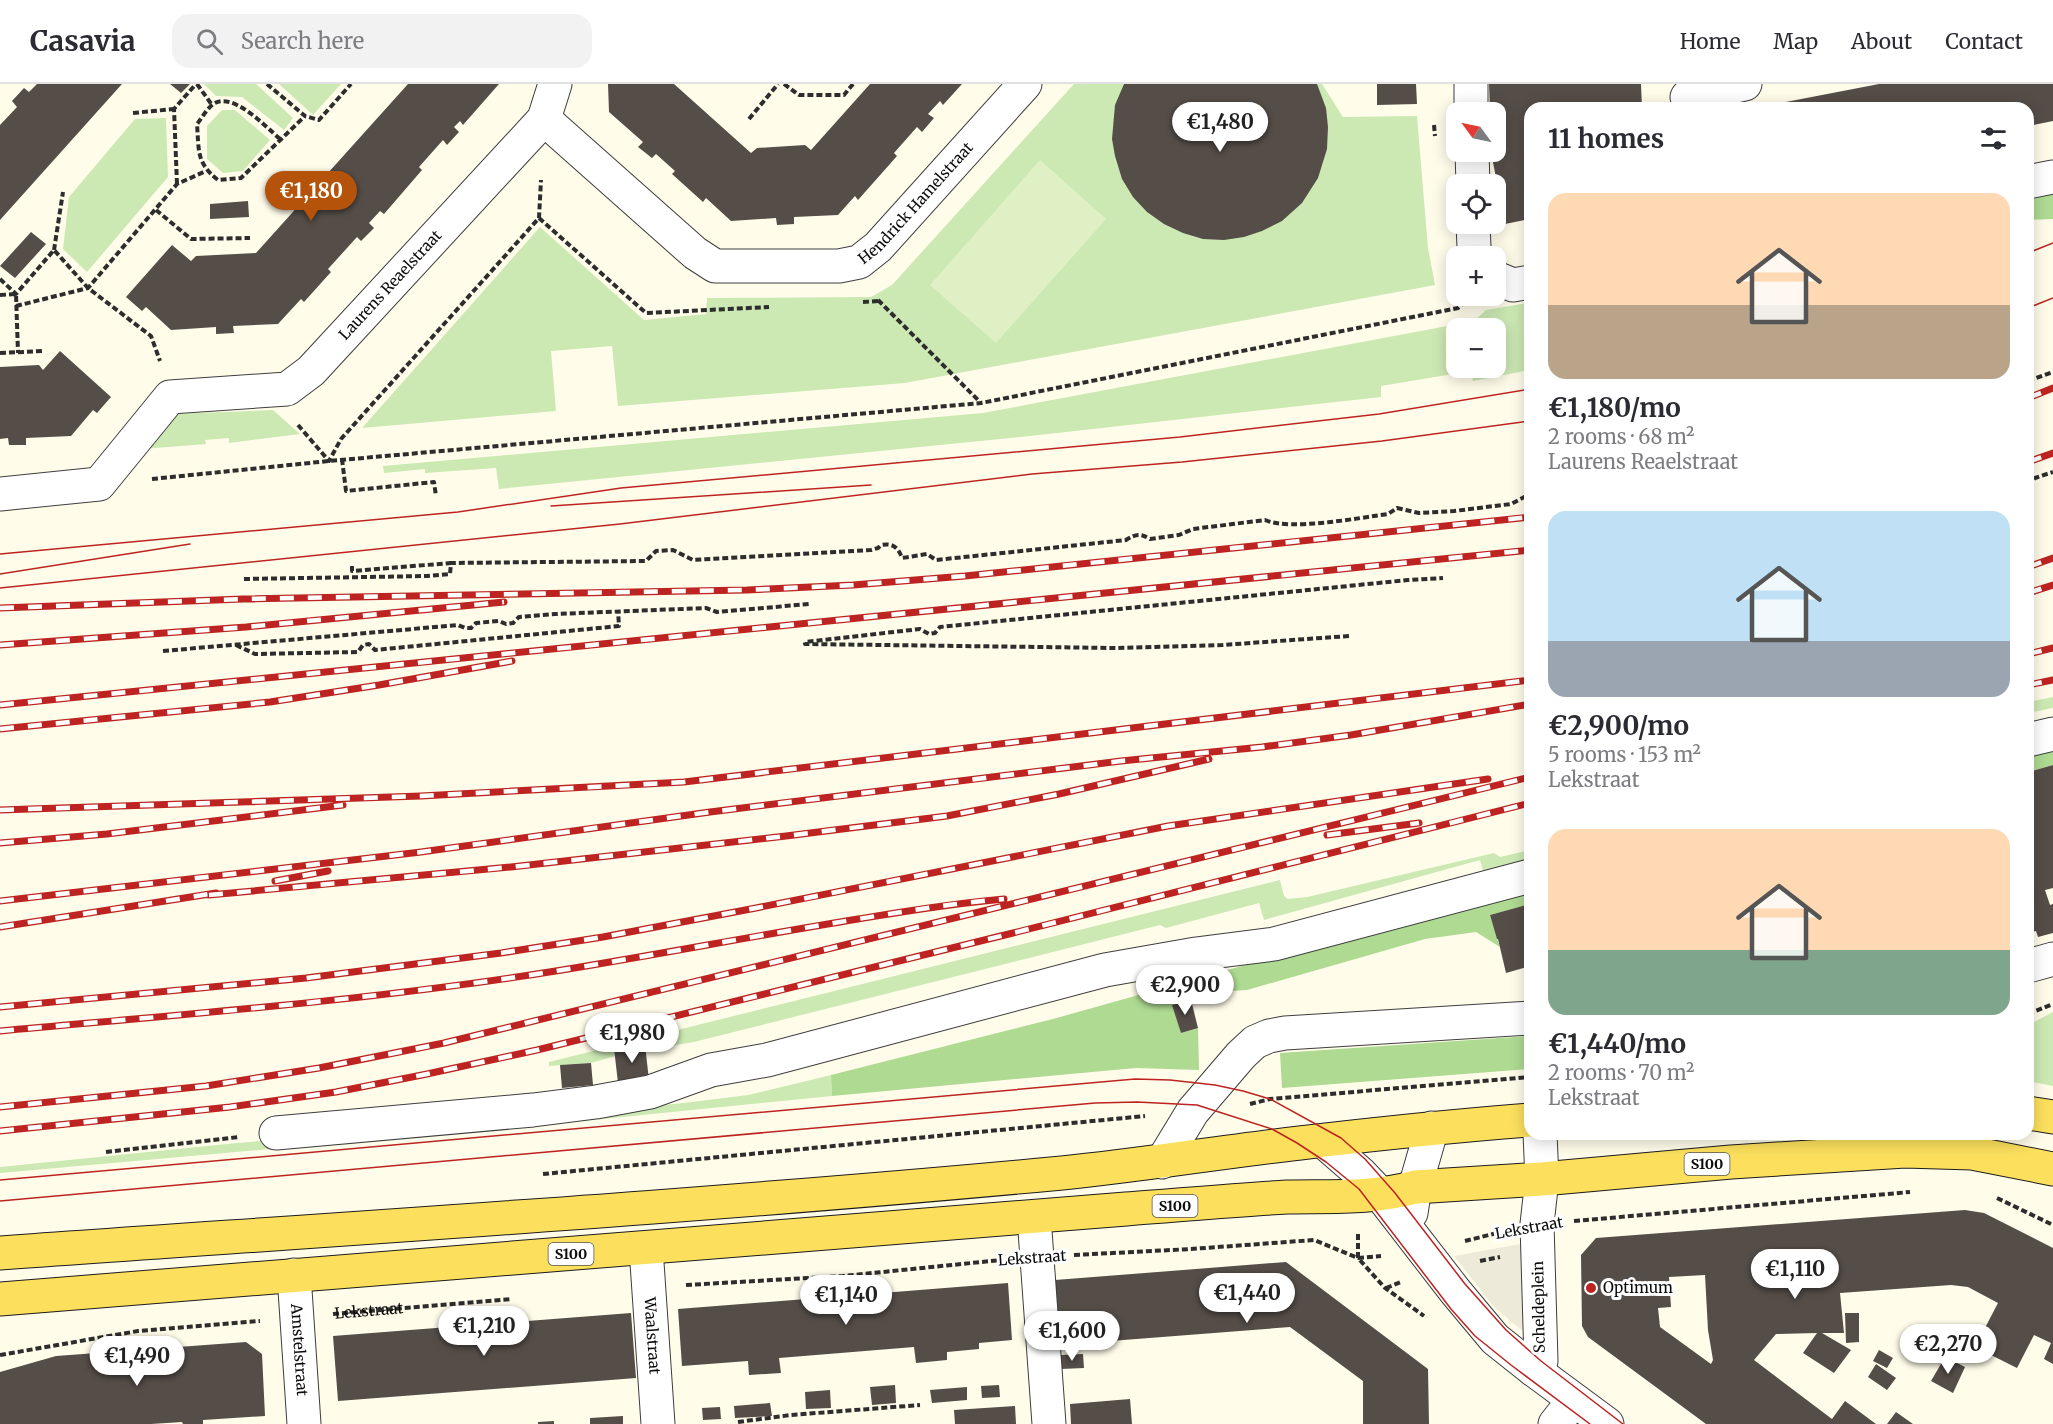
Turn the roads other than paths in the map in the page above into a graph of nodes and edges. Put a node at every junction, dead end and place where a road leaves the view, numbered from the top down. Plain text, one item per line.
1 (555, 84) edge
2 (1025, 84) edge
3 (1471, 84) edge
4 (1745, 84) edge
5 (1687, 96) edge
6 (1471, 102) edge
7 (544, 119) junction
8 (2053, 177) edge
9 (2034, 181) edge
10 (1506, 282) edge
11 (1524, 283) edge
12 (0, 494) edge
13 (2053, 734) edge
14 (2034, 739) edge
15 (1524, 878) edge
16 (2053, 959) edge
17 (2034, 964) edge
18 (1524, 1018) edge
19 (2034, 1114) edge
20 (2053, 1117) edge
21 (1524, 1120) edge
22 (1432, 1128) junction
23 (276, 1133) road end
24 (1540, 1140) edge
25 (1323, 1141) junction
26 (1162, 1162) junction
27 (2053, 1169) edge
28 (1542, 1179) junction
29 (1415, 1187) junction
30 (1380, 1194) junction
31 (1034, 1217) junction
32 (1416, 1240) junction
33 (646, 1248) junction
34 (0, 1253) edge
35 (294, 1275) junction
36 (5, 1300) edge
37 (1534, 1370) junction
38 (1565, 1412) edge
39 (304, 1424) edge
40 (658, 1424) edge
41 (1049, 1424) edge
42 (1607, 1424) edge

1 - 7 street, Laurens Reaelstraat
2 - 7 street, Hendrick Hamelstraat
3 - 6 street
4 - 5 street
7 - 12 street, Laurens Reaelstraat
8 - 9 street
10 - 11 street
13 - 14 street
15 - 23 street
16 - 17 street
18 - 26 street
19 - 20 main road
21 - 22 main road
22 - 25 main road
22 - 29 street
24 - 28 street, Scheldeplein
25 - 26 main road
25 - 30 street, Scheldeplein
26 - 34 main road
27 - 28 main road, S100
28 - 29 main road, S100
28 - 37 street, Scheldeplein
29 - 30 main road, S100
29 - 32 street
30 - 31 main road, S100
30 - 32 street, Scheldeplein
31 - 33 main road, S100
31 - 41 street
32 - 37 street, Scheldeplein
33 - 35 main road, S100
33 - 40 street, Waalstraat
35 - 36 main road, S100
35 - 39 street, Amstelstraat
37 - 38 street, Scheldeplein
38 - 42 street, Scheldeplein

